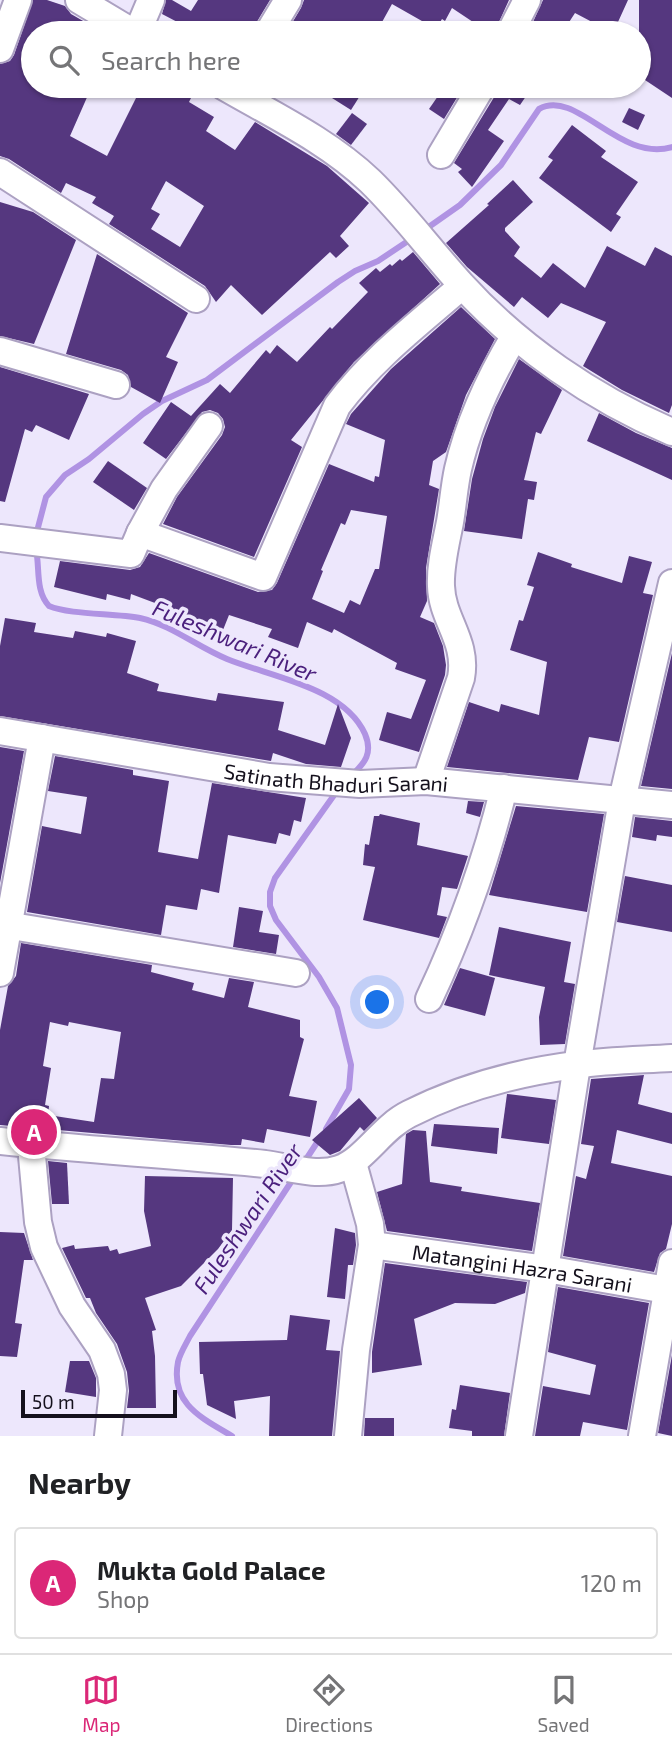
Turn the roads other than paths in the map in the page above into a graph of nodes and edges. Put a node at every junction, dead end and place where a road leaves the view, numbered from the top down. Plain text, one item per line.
1 (18, 0) edge
2 (79, 0) edge
3 (151, 0) edge
4 (288, 0) edge
5 (527, 0) edge
6 (115, 21) edge
7 (141, 21) edge
8 (275, 21) edge
9 (516, 21) edge
10 (0, 49) edge
11 (248, 98) edge
12 (475, 98) edge
13 (441, 155) dead end
14 (0, 172) edge
15 (462, 286) junction
16 (196, 299) dead end
17 (514, 337) junction
18 (0, 351) edge
19 (116, 385) dead end
20 (209, 426) dead end
21 (672, 432) edge
22 (140, 533) junction
23 (5, 538) edge
24 (672, 583) edge
25 (0, 731) edge
26 (42, 738) junction
27 (426, 781) junction
28 (504, 789) junction
29 (622, 800) junction
30 (672, 806) edge
31 (4, 924) edge
32 (296, 973) dead end
33 (0, 974) edge
34 (429, 999) dead end
35 (672, 1058) edge
36 (577, 1065) junction
37 (0, 1142) edge
38 (31, 1145) junction
39 (353, 1163) junction
40 (372, 1245) junction
41 (672, 1263) edge
42 (546, 1269) junction
43 (669, 1290) edge
44 (108, 1436) edge
45 (348, 1436) edge
46 (519, 1436) edge
47 (642, 1436) edge

1 - 10 street
2 - 6 street
3 - 7 street
4 - 8 street
5 - 9 street
11 - 15 street
12 - 13 street
14 - 16 street
15 - 17 street
15 - 22 street
17 - 21 street
17 - 27 street
18 - 19 street
20 - 22 street
22 - 23 street
24 - 29 street
25 - 26 street, Satinath Bhaduri Sarani
26 - 27 street, Satinath Bhaduri Sarani
26 - 31 street
27 - 28 street, Satinath Bhaduri Sarani
28 - 29 street, Satinath Bhaduri Sarani
28 - 34 street
29 - 30 street, Satinath Bhaduri Sarani
29 - 36 street
31 - 32 street
31 - 33 street
35 - 36 street
36 - 39 street
36 - 42 street
37 - 38 street
38 - 39 street
38 - 44 street
39 - 40 street
40 - 42 street, Matangini Hazra Sarani
40 - 45 street
41 - 43 street
42 - 43 street, Matangini Hazra Sarani
42 - 46 street
43 - 47 street

